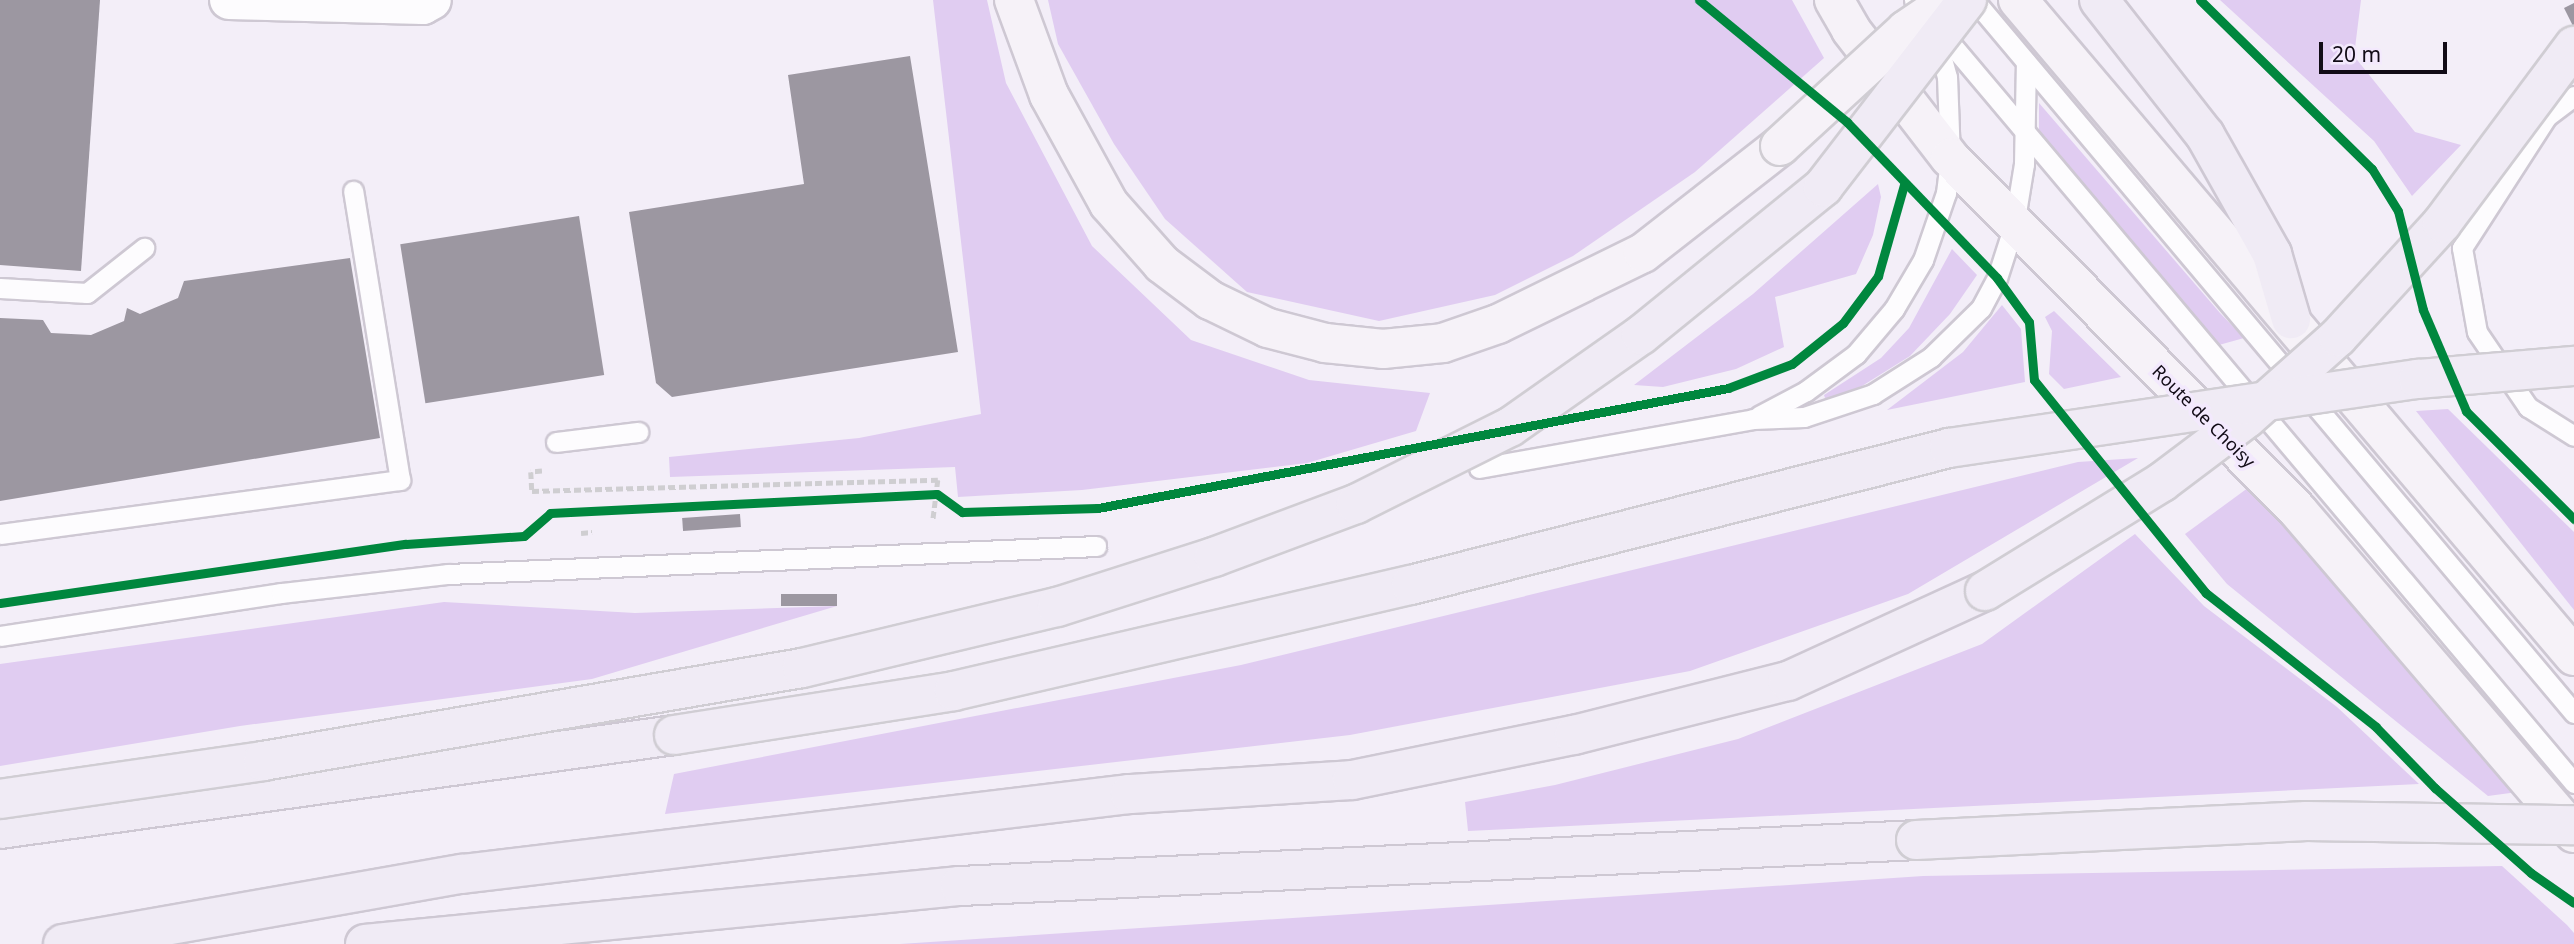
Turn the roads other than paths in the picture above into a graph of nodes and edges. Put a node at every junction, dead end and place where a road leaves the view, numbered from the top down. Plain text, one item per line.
1 (432, 0) edge
2 (1014, 0) edge
3 (1824, 0) edge
4 (1914, 0) edge
5 (1967, 0) edge
6 (1974, 0) edge
7 (2018, 0) edge
8 (2099, 0) edge
9 (239, 1) edge
10 (1941, 11) edge
11 (1843, 15) edge
12 (2574, 46) edge
13 (2026, 62) junction
14 (2574, 96) edge
15 (2025, 135) junction
16 (1950, 158) junction
17 (353, 191) dead end
18 (2014, 225) junction
19 (144, 248) dead end
20 (0, 288) edge
21 (2291, 319) junction
22 (2574, 366) edge
23 (1753, 419) junction
24 (638, 432) dead end
25 (2574, 436) edge
26 (556, 442) dead end
27 (1479, 468) dead end
28 (0, 534) edge
29 (1096, 546) dead end
30 (0, 636) edge
31 (2574, 656) edge
32 (2574, 713) edge
33 (2574, 783) edge
34 (0, 799) edge
35 (2574, 825) edge
36 (0, 829) edge
37 (2574, 833) edge
38 (63, 944) edge
39 (365, 944) edge

1 - 9 street
2 - 10 main road, bridge
3 - 11 main road, Route de Choisy
4 - 10 lane
5 - 34 highway, bridge
6 - 13 lane
7 - 21 main road
8 - 21 highway
10 - 15 lane
10 - 16 lane
11 - 16 main road, Route de Choisy
12 - 38 highway, bridge
13 - 15 lane
13 - 32 lane
14 - 25 lane
15 - 18 lane
15 - 33 lane
16 - 18 main road, Route de Choisy
16 - 23 lane
17 - 28 lane
18 - 23 lane
18 - 37 main road, Route de Choisy
19 - 20 lane
21 - 31 main road
22 - 36 highway, bridge
23 - 27 lane
24 - 26 lane
29 - 30 lane
35 - 39 highway, bridge

